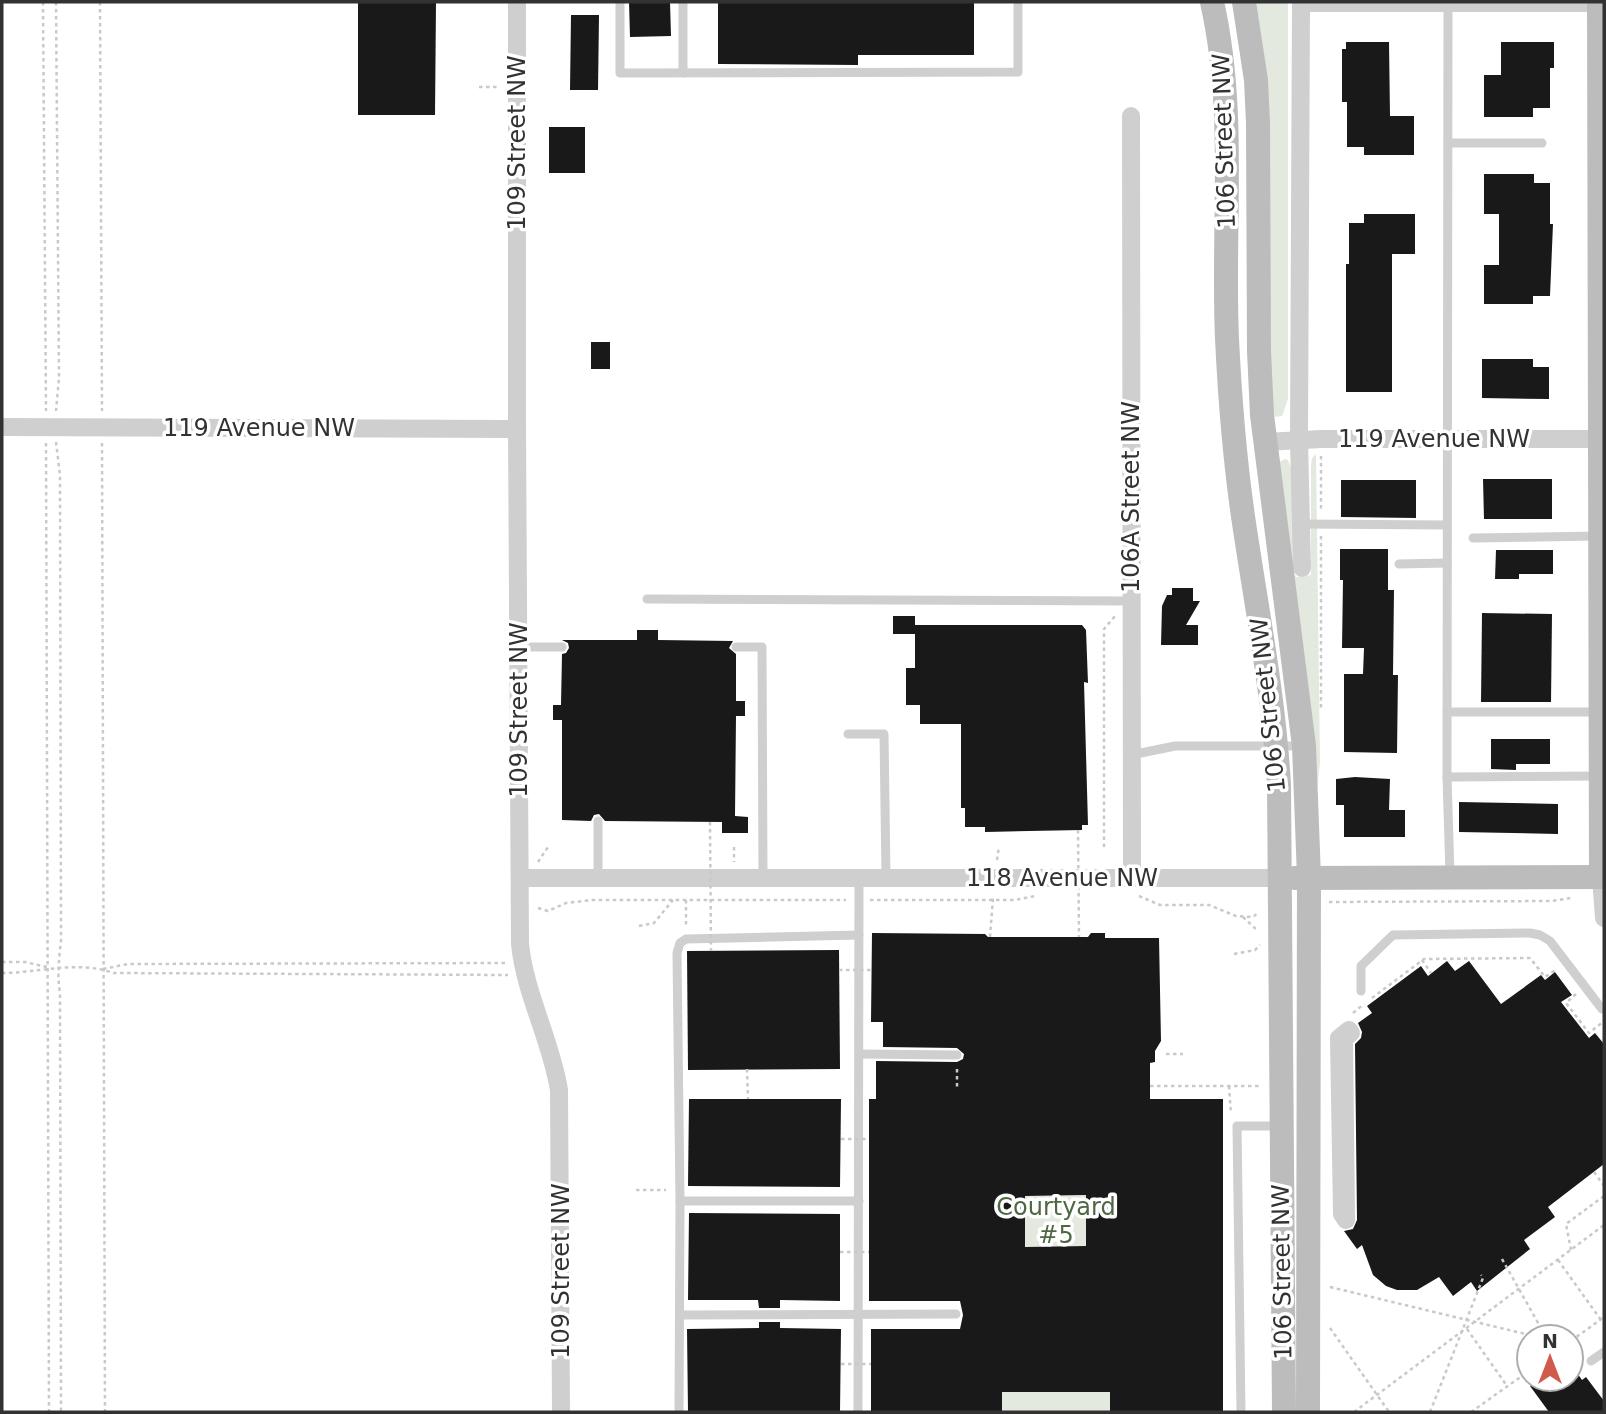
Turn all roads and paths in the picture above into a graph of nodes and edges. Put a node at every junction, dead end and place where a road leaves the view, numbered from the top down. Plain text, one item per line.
1 (43, 2) edge
2 (56, 2) edge
3 (100, 2) edge
4 (517, 2) edge
5 (620, 2) edge
6 (683, 2) edge
7 (1018, 2) edge
8 (1212, 2) edge
9 (1244, 2) edge
10 (1301, 2) edge
11 (1448, 2) edge
12 (1601, 3) edge
13 (683, 73) junction
14 (479, 87) dead end
15 (504, 87) dead end
16 (1131, 116) dead end
17 (1448, 143) junction
18 (1542, 143) dead end
19 (2, 427) edge
20 (51, 427) junction
21 (102, 427) junction
22 (517, 429) junction
23 (1321, 439) junction
24 (1447, 439) junction
25 (1602, 439) edge
26 (1299, 440) junction
27 (1264, 442) junction
28 (1302, 524) junction
29 (1321, 525) junction
30 (1447, 525) junction
31 (1600, 536) junction
32 (1473, 538) dead end
33 (1447, 563) junction
34 (1399, 564) dead end
35 (1302, 568) dead end
36 (647, 599) dead end
37 (1129, 601) junction
38 (519, 647) junction
39 (562, 647) dead end
40 (736, 647) dead end
41 (1602, 666) edge
42 (1321, 707) dead end
43 (1447, 712) junction
44 (1601, 712) junction
45 (848, 734) dead end
46 (1304, 746) junction
47 (1277, 747) junction
48 (1131, 755) junction
49 (1602, 776) edge
50 (1447, 777) junction
51 (598, 821) dead end
52 (710, 822) dead end
53 (1078, 830) dead end
54 (1104, 847) dead end
55 (598, 877) junction
56 (763, 877) junction
57 (859, 877) junction
58 (886, 877) junction
59 (1309, 877) junction
60 (1450, 877) junction
61 (520, 878) junction
62 (1280, 878) junction
63 (1602, 881) edge
64 (1133, 886) junction
65 (1041, 895) dead end
66 (1069, 895) dead end
67 (1080, 895) dead end
68 (674, 900) junction
69 (686, 900) junction
70 (840, 900) dead end
71 (869, 900) dead end
72 (1325, 902) dead end
73 (1262, 903) dead end
74 (538, 908) dead end
75 (1243, 917) junction
76 (1604, 918) edge
77 (639, 926) dead end
78 (1259, 932) dead end
79 (859, 935) junction
80 (1079, 937) dead end
81 (686, 939) junction
82 (1267, 939) dead end
83 (711, 951) dead end
84 (1234, 954) dead end
85 (1422, 960) junction
86 (2, 962) edge
87 (508, 963) dead end
88 (48, 968) junction
89 (58, 968) junction
90 (103, 969) junction
91 (839, 970) dead end
92 (871, 970) dead end
93 (2, 973) edge
94 (1431, 973) dead end
95 (1560, 974) dead end
96 (513, 975) dead end
97 (1360, 991) dead end
98 (1576, 995) dead end
99 (1604, 1007) edge
100 (1348, 1017) dead end
101 (1604, 1021) edge
102 (859, 1054) junction
103 (1166, 1054) dead end
104 (1183, 1054) dead end
105 (957, 1055) joint
106 (747, 1069) dead end
107 (1150, 1086) dead end
108 (1229, 1086) junction
109 (1268, 1086) dead end
110 (960, 1087) dead end
111 (748, 1099) dead end
112 (1237, 1126) junction
113 (1281, 1126) junction
114 (1309, 1126) junction
115 (841, 1139) dead end
116 (869, 1139) dead end
117 (1594, 1172) dead end
118 (1604, 1186) edge
119 (636, 1190) dead end
120 (680, 1190) junction
121 (1604, 1196) edge
122 (680, 1201) junction
123 (859, 1201) junction
124 (1342, 1214) joint
125 (1604, 1225) edge
126 (1571, 1250) junction
127 (839, 1252) dead end
128 (869, 1252) dead end
129 (1502, 1259) dead end
130 (1558, 1260) junction
131 (1481, 1275) dead end
132 (1326, 1286) dead end
133 (956, 1314) dead end
134 (680, 1315) junction
135 (858, 1315) junction
136 (1602, 1319) edge
137 (1466, 1320) junction
138 (1476, 1321) junction
139 (1326, 1323) dead end
140 (1538, 1323) edge
141 (1466, 1329) junction
142 (1515, 1331) edge
143 (1585, 1331) edge
144 (1461, 1333) junction
145 (1604, 1352) edge
146 (1591, 1361) dead end
147 (841, 1364) dead end
148 (871, 1364) dead end
149 (1515, 1381) edge
150 (1507, 1386) junction
151 (1377, 1395) junction
152 (49, 1412) edge
153 (61, 1412) edge
154 (105, 1412) edge
155 (561, 1412) edge
156 (679, 1412) edge
157 (858, 1412) edge
158 (1241, 1412) edge
159 (1284, 1412) edge
160 (1308, 1412) edge
161 (1354, 1412) edge
162 (1389, 1412) edge
163 (1430, 1412) edge
164 (1471, 1412) edge

1 - 20 path
2 - 20 path
3 - 21 path
4 - 22 street, 109 Street NW
5 - 13 lane
6 - 13 lane
7 - 13 lane
8 - 47 main road, 106 Street NW
9 - 27 main road, 106 Street NW
10 - 11 street
10 - 26 street
11 - 12 street
11 - 17 lane
12 - 25 main road
14 - 15 path
16 - 37 street, 106A Street NW
17 - 18 lane
17 - 24 lane
19 - 20 street, 119 Avenue NW
20 - 21 street, 119 Avenue NW
20 - 88 path
20 - 89 path
21 - 22 street, 119 Avenue NW
21 - 90 path
22 - 38 street, 109 Street NW
23 - 24 street, 119 Avenue NW
23 - 26 street, 119 Avenue NW
23 - 29 path
24 - 25 street, 119 Avenue NW
24 - 30 lane
25 - 31 main road
26 - 27 street, 119 Avenue NW
26 - 28 street
27 - 46 main road, 106 Street NW
28 - 29 lane
28 - 35 street
29 - 30 lane
29 - 42 path
30 - 33 lane
31 - 32 lane
31 - 41 main road
33 - 34 lane
33 - 43 lane
36 - 37 lane
37 - 48 street, 106A Street NW
37 - 54 path
38 - 39 lane
38 - 61 street, 109 Street NW
40 - 56 lane
41 - 44 main road
43 - 44 lane
43 - 50 lane
44 - 49 main road
45 - 58 lane
46 - 47 lane
46 - 59 main road, 106 Street NW
47 - 48 lane
47 - 62 main road, 106 Street NW
48 - 64 street, 106A Street NW
49 - 50 lane
49 - 63 main road
50 - 60 lane
51 - 55 lane
52 - 83 path, bridge
53 - 80 path, bridge
55 - 56 street, 118 Avenue NW
55 - 61 street, 118 Avenue NW
56 - 57 street, 118 Avenue NW
57 - 58 street, 118 Avenue NW
57 - 79 lane
58 - 64 street, 118 Avenue NW
59 - 60 main road, 118 Avenue NW
59 - 62 main road, 118 Avenue NW
59 - 114 main road, 106 Street NW
60 - 63 main road, 118 Avenue NW
61 - 155 street, 109 Street NW
62 - 64 street, 118 Avenue NW
62 - 113 main road, 106 Street NW
63 - 72 path
63 - 76 street
64 - 75 path
65 - 71 path
66 - 67 path
68 - 69 path
68 - 74 path
68 - 77 path
69 - 70 path
69 - 81 path
73 - 75 path
75 - 78 path
79 - 81 lane
79 - 102 lane
81 - 120 lane
82 - 84 path
85 - 94 path
85 - 95 path
85 - 100 path
86 - 88 path
87 - 90 path
88 - 89 path
88 - 93 path
88 - 152 path
89 - 90 path
89 - 153 path
90 - 96 path
90 - 154 path
91 - 92 path, bridge
97 - 99 lane
98 - 101 path
102 - 105 lane
102 - 123 lane
103 - 104 path
105 - 110 path
106 - 111 path
107 - 108 path
108 - 109 path
108 - 112 path
112 - 113 lane
112 - 158 lane
113 - 114 lane
113 - 159 main road, 106 Street NW
114 - 160 main road, 106 Street NW
115 - 116 path, bridge
117 - 118 path
119 - 120 path
120 - 122 lane
121 - 126 path
122 - 123 lane
122 - 134 lane
123 - 135 lane
124 - 124 street
125 - 126 path
126 - 130 path
127 - 128 path, bridge
129 - 140 path, bridge
130 - 136 path
130 - 138 path
131 - 137 path
132 - 137 path
133 - 135 lane
134 - 135 lane
134 - 156 lane
135 - 157 lane
136 - 143 path
137 - 138 path
137 - 144 path
138 - 141 path
138 - 142 path
139 - 151 path
141 - 144 path
141 - 150 path
144 - 151 path
144 - 163 path
145 - 146 lane
147 - 148 path, bridge
149 - 150 path
150 - 164 path
151 - 161 path
151 - 162 path

